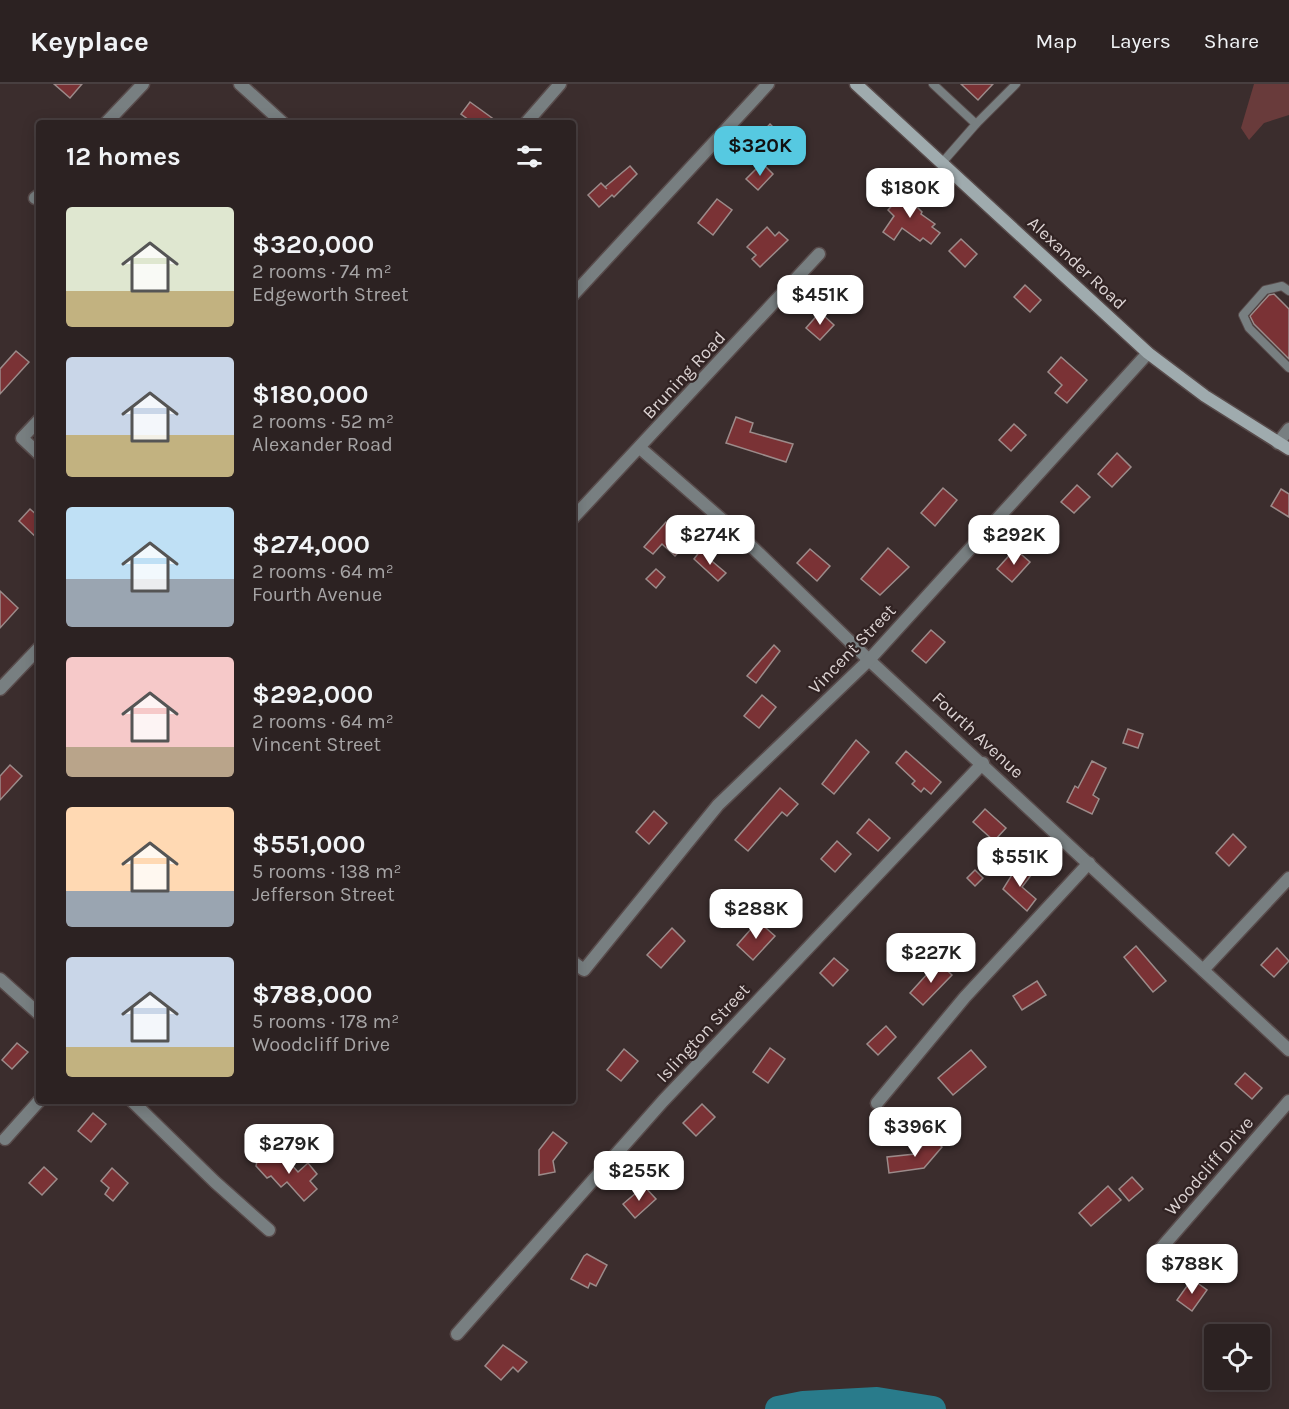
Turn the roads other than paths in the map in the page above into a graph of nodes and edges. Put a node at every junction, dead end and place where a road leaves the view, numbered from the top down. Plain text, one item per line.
1 (143, 84) edge
2 (240, 84) edge
3 (560, 84) edge
4 (768, 84) edge
5 (856, 84) edge
6 (933, 84) edge
7 (1016, 84) edge
8 (109, 120) edge
9 (280, 120) edge
10 (529, 120) edge
11 (976, 124) junction
12 (941, 164) junction
13 (819, 254) dead end
14 (1289, 291) edge
15 (576, 292) edge
16 (1148, 354) junction
17 (1289, 369) edge
18 (36, 423) edge
19 (1289, 429) edge
20 (1284, 446) edge
21 (640, 448) junction
22 (36, 451) edge
23 (576, 515) edge
24 (36, 651) edge
25 (869, 660) junction
26 (0, 689) edge
27 (983, 763) junction
28 (1089, 863) junction
29 (1289, 878) edge
30 (576, 964) edge
31 (1203, 970) junction
32 (0, 979) edge
33 (36, 1011) edge
34 (1289, 1050) edge
35 (1289, 1101) edge
36 (877, 1103) dead end
37 (36, 1104) edge
38 (135, 1104) edge
39 (5, 1139) dead end
40 (269, 1230) dead end
41 (1156, 1254) dead end
42 (457, 1334) dead end

1 - 8 street
2 - 9 street
3 - 10 street
4 - 15 street
5 - 12 street, Alexander Road
6 - 11 lane
7 - 11 lane
11 - 12 lane
12 - 16 street, Alexander Road
13 - 21 street, Bruning Road
14 - 17 lane
16 - 20 street, Alexander Road
16 - 25 street, Vincent Street
18 - 22 street
19 - 20 street
21 - 23 street, Bruning Road
21 - 25 street, Fourth Avenue
24 - 26 street
25 - 27 street, Fourth Avenue
25 - 30 street, Vincent Street
27 - 28 street, Fourth Avenue
27 - 42 street, Islington Street
28 - 31 street, Fourth Avenue
28 - 36 street
29 - 31 street
31 - 34 street, Fourth Avenue
32 - 33 street
35 - 41 street, Woodcliff Drive
37 - 39 street
38 - 40 street

